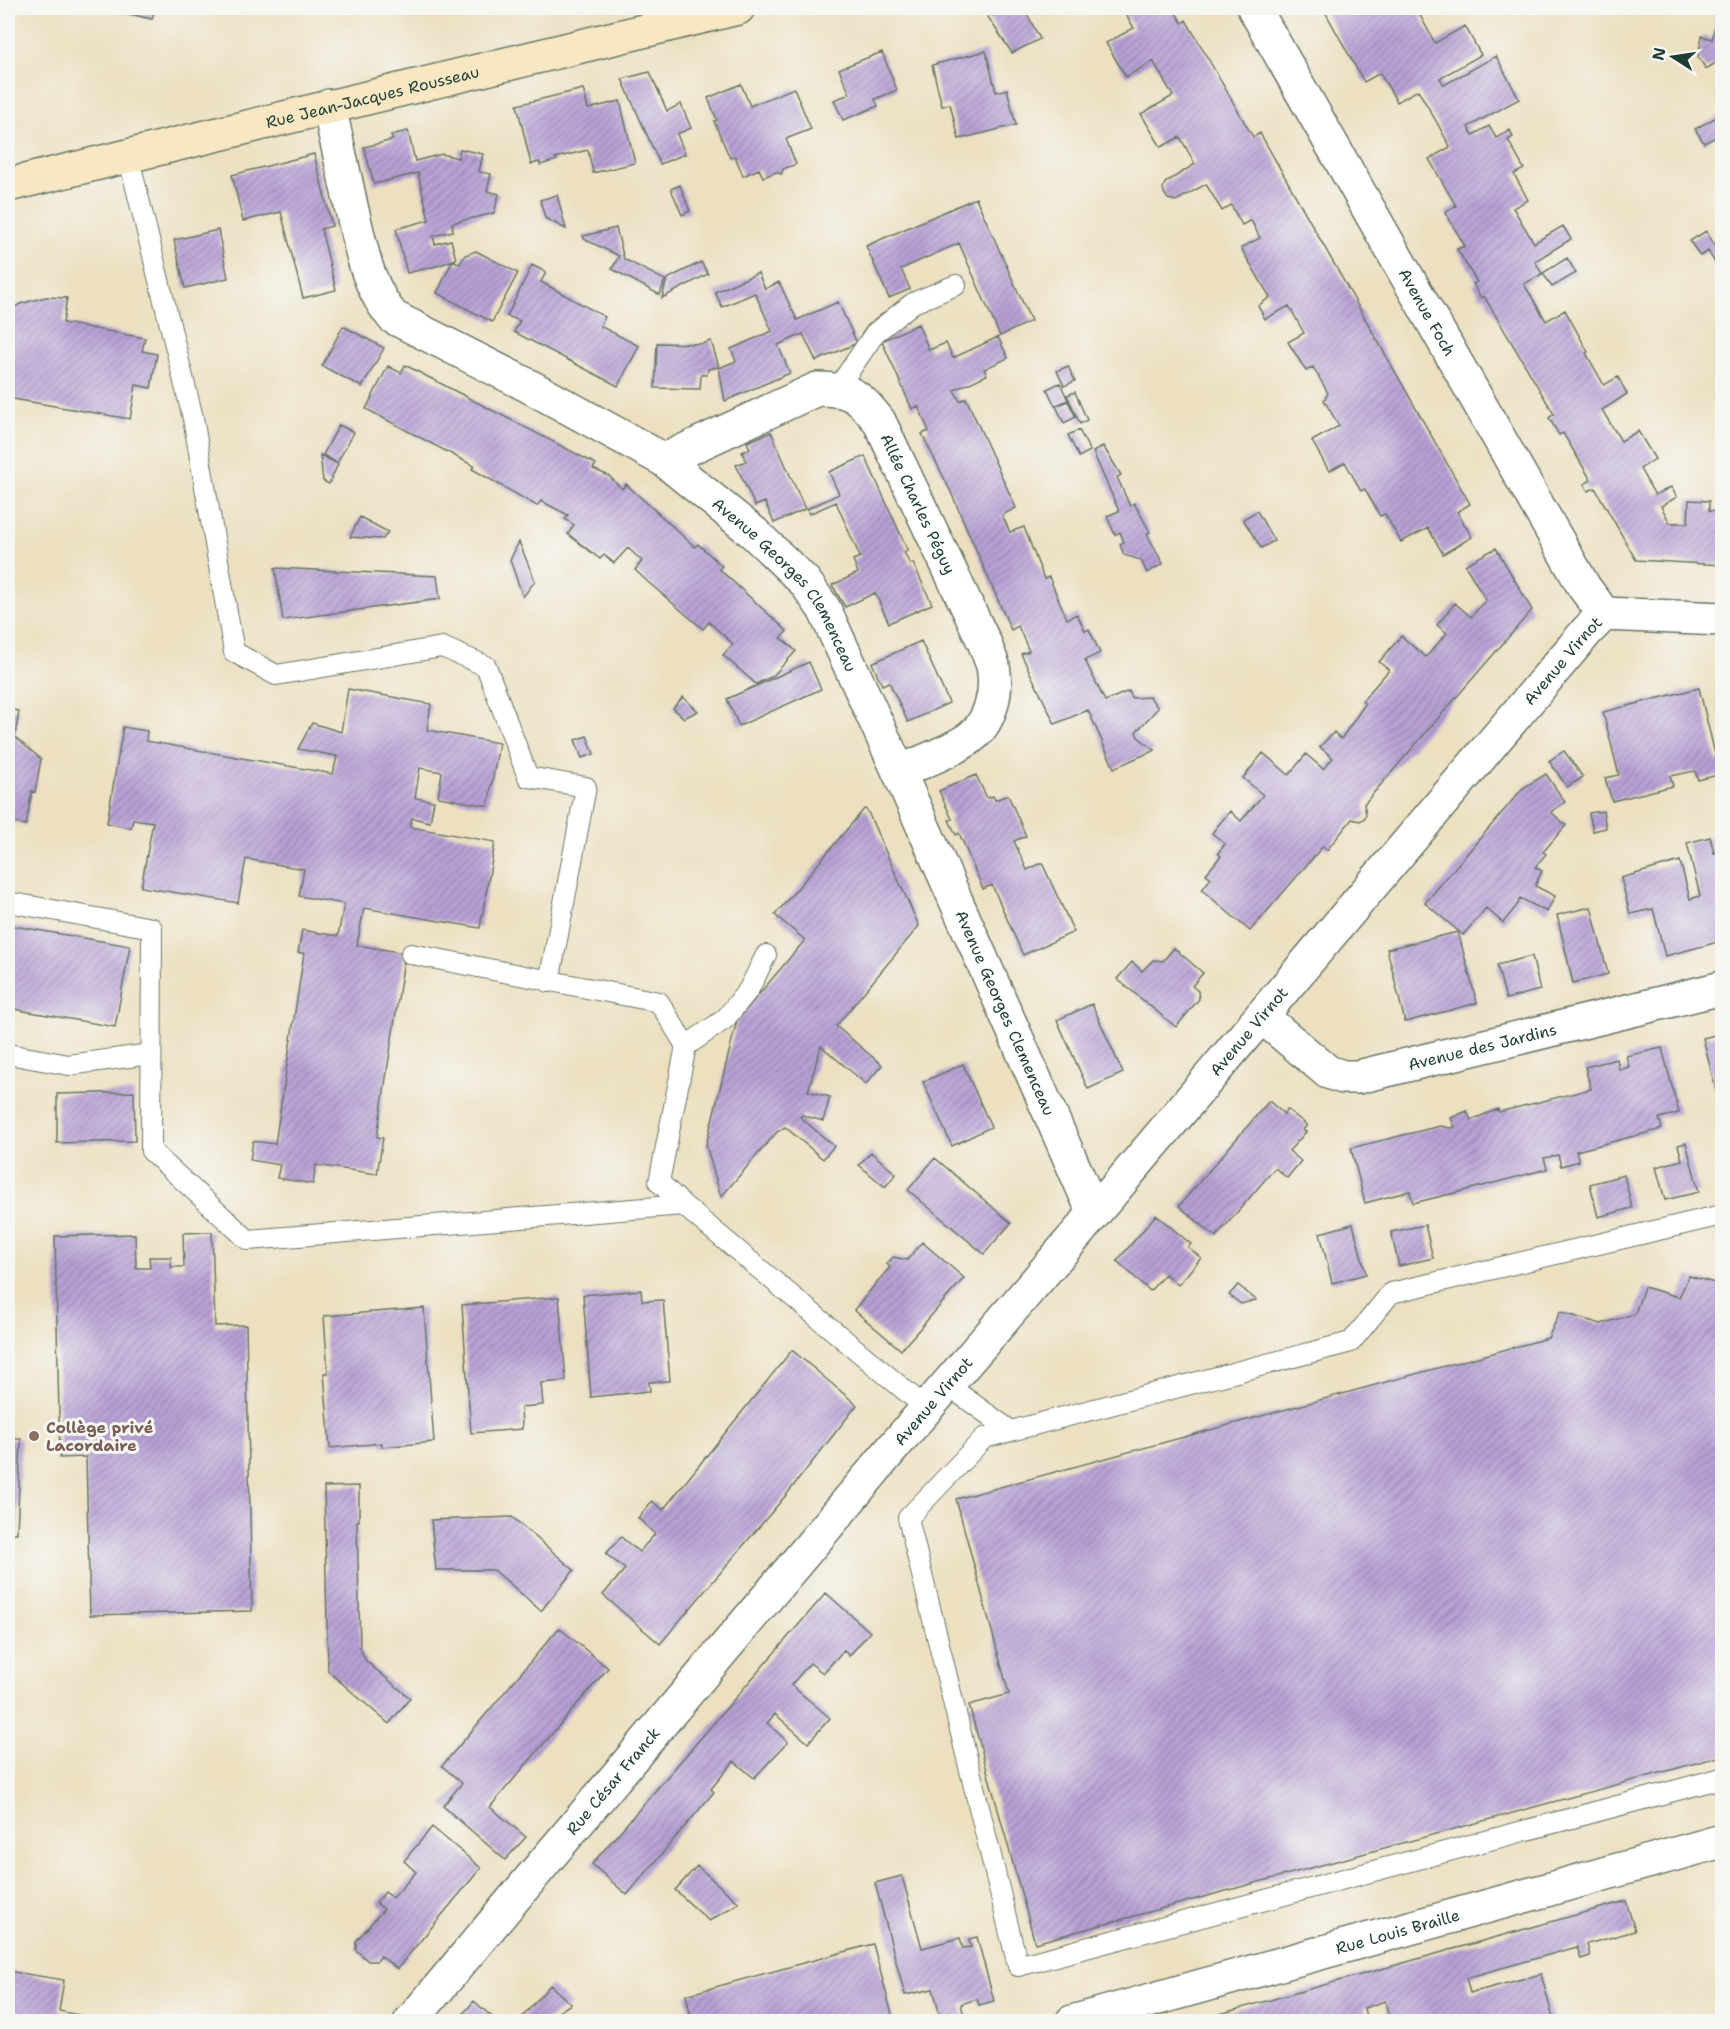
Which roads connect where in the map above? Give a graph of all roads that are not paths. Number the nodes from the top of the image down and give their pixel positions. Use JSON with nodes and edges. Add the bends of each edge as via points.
{"nodes":[{"id":1,"x":738,"y":8,"type":"edge"},
{"id":2,"x":1254,"y":8,"type":"edge"},
{"id":3,"x":329,"y":106,"type":"junction"},
{"id":4,"x":129,"y":155,"type":"junction"},
{"id":5,"x":8,"y":185,"type":"edge"},
{"id":6,"x":956,"y":285,"type":"dead end"},
{"id":7,"x":837,"y":389,"type":"junction"},
{"id":8,"x":663,"y":460,"type":"junction"},
{"id":9,"x":1604,"y":614,"type":"junction"},
{"id":10,"x":1722,"y":619,"type":"edge"},
{"id":11,"x":899,"y":772,"type":"junction"},
{"id":12,"x":8,"y":902,"type":"edge"},
{"id":13,"x":411,"y":954,"type":"dead end"},
{"id":14,"x":766,"y":955,"type":"dead end"},
{"id":15,"x":549,"y":982,"type":"junction"},
{"id":16,"x":1722,"y":988,"type":"edge"},
{"id":17,"x":1261,"y":1016,"type":"junction"},
{"id":18,"x":686,"y":1046,"type":"junction"},
{"id":19,"x":151,"y":1053,"type":"junction"},
{"id":20,"x":8,"y":1054,"type":"edge"},
{"id":21,"x":683,"y":1205,"type":"junction"},
{"id":22,"x":1094,"y":1213,"type":"junction"},
{"id":23,"x":1722,"y":1215,"type":"edge"},
{"id":24,"x":937,"y":1397,"type":"junction"},
{"id":25,"x":1011,"y":1431,"type":"junction"},
{"id":26,"x":816,"y":1539,"type":"joint"},
{"id":27,"x":1722,"y":1778,"type":"edge"},
{"id":28,"x":1722,"y":1841,"type":"edge"},
{"id":29,"x":410,"y":2022,"type":"edge"},
{"id":30,"x":1072,"y":2022,"type":"edge"}],
"edges":[{"from":1,"to":3,"type":"street","name":"Rue Jean-Jacques Rousseau"},
{"from":2,"to":9,"type":"street","name":"Avenue Foch","via":[[1578,577]]},
{"from":3,"to":4,"type":"street","name":"Rue Jean-Jacques Rousseau"},
{"from":3,"to":8,"type":"street","name":"Avenue Georges Clemenceau","via":[[372,284],[393,317]]},
{"from":4,"to":5,"type":"street","name":"Rue Jean-Jacques Rousseau"},
{"from":4,"to":15,"type":"lane","via":[[194,418],[234,652],[276,675],[442,647],[486,666],[528,777],[586,787]]},
{"from":6,"to":7,"type":"lane","via":[[913,303],[875,333]]},
{"from":7,"to":8,"type":"street","via":[[817,389]]},
{"from":7,"to":11,"type":"street","name":"Allée Charles Péguy","via":[[865,402],[879,421],[993,666],[989,714],[980,729],[968,740]]},
{"from":8,"to":11,"type":"street","name":"Avenue Georges Clemenceau","via":[[754,533],[805,582],[824,609]]},
{"from":9,"to":10,"type":"street","name":"Avenue Virnot"},
{"from":9,"to":17,"type":"street","name":"Avenue Virnot"},
{"from":11,"to":22,"type":"street","name":"Avenue Georges Clemenceau"},
{"from":12,"to":19,"type":"lane","via":[[152,928]]},
{"from":13,"to":15,"type":"lane"},
{"from":14,"to":18,"type":"lane","via":[[750,989],[725,1018]]},
{"from":15,"to":18,"type":"lane","via":[[658,1002]]},
{"from":16,"to":17,"type":"street","name":"Avenue des Jardins","via":[[1358,1077],[1328,1072]]},
{"from":17,"to":22,"type":"street","name":"Avenue Virnot"},
{"from":18,"to":21,"type":"lane","via":[[659,1182]]},
{"from":19,"to":20,"type":"lane","via":[[69,1065]]},
{"from":19,"to":21,"type":"lane","via":[[151,1151],[248,1240]]},
{"from":21,"to":24,"type":"lane"},
{"from":22,"to":24,"type":"street","name":"Avenue Virnot"},
{"from":23,"to":25,"type":"lane","via":[[1391,1293],[1351,1342]]},
{"from":24,"to":25,"type":"lane"},
{"from":24,"to":26,"type":"street","name":"Avenue Virnot"},
{"from":25,"to":27,"type":"lane","via":[[984,1438],[908,1518],[1017,1966]]},
{"from":26,"to":29,"type":"street","name":"Rue César Franck"},
{"from":28,"to":30,"type":"street","name":"Rue Louis Braille"}]}
